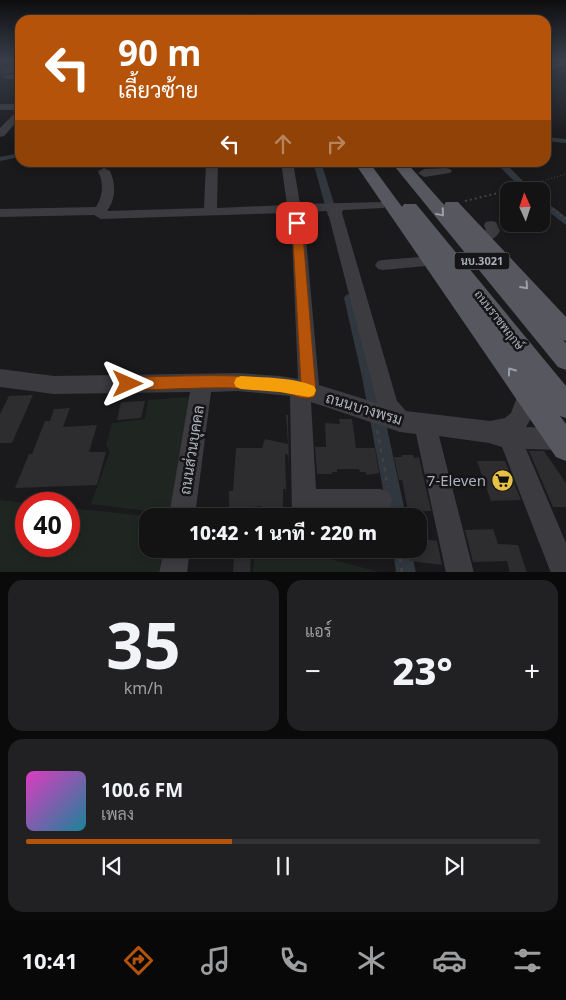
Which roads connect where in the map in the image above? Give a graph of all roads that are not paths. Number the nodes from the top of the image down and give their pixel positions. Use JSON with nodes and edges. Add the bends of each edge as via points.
{"nodes":[{"id":1,"x":0,"y":107,"type":"edge"},
{"id":2,"x":15,"y":107,"type":"edge"},
{"id":3,"x":15,"y":118,"type":"edge"},
{"id":4,"x":0,"y":134,"type":"edge"},
{"id":5,"x":212,"y":167,"type":"edge"},
{"id":6,"x":288,"y":167,"type":"edge"},
{"id":7,"x":368,"y":167,"type":"edge"},
{"id":8,"x":369,"y":167,"type":"edge"},
{"id":9,"x":402,"y":167,"type":"edge"},
{"id":10,"x":419,"y":168,"type":"edge"},
{"id":11,"x":104,"y":171,"type":"dead end"},
{"id":12,"x":446,"y":171,"type":"dead end"},
{"id":13,"x":382,"y":200,"type":"junction"},
{"id":14,"x":342,"y":206,"type":"junction"},
{"id":15,"x":295,"y":208,"type":"junction"},
{"id":16,"x":100,"y":211,"type":"junction"},
{"id":17,"x":210,"y":212,"type":"junction"},
{"id":18,"x":398,"y":212,"type":"junction"},
{"id":19,"x":0,"y":213,"type":"edge"},
{"id":20,"x":432,"y":262,"type":"junction"},
{"id":21,"x":383,"y":264,"type":"dead end"},
{"id":22,"x":460,"y":271,"type":"junction"},
{"id":23,"x":566,"y":332,"type":"edge"},
{"id":24,"x":566,"y":360,"type":"edge"},
{"id":25,"x":0,"y":378,"type":"edge"},
{"id":26,"x":202,"y":383,"type":"junction"},
{"id":27,"x":304,"y":390,"type":"junction"},
{"id":28,"x":528,"y":394,"type":"junction"},
{"id":29,"x":566,"y":406,"type":"edge"},
{"id":30,"x":381,"y":415,"type":"junction"},
{"id":31,"x":425,"y":426,"type":"junction"},
{"id":32,"x":500,"y":435,"type":"junction"},
{"id":33,"x":563,"y":443,"type":"edge"},
{"id":34,"x":384,"y":494,"type":"road end"},
{"id":35,"x":183,"y":508,"type":"edge"},
{"id":36,"x":305,"y":508,"type":"edge"},
{"id":37,"x":310,"y":508,"type":"edge"},
{"id":38,"x":175,"y":558,"type":"edge"},
{"id":39,"x":173,"y":572,"type":"edge"},
{"id":40,"x":460,"y":572,"type":"edge"},
{"id":41,"x":565,"y":572,"type":"edge"}],
"edges":[{"from":1,"to":2,"type":"street"},
{"from":3,"to":4,"type":"street"},
{"from":5,"to":17,"type":"street"},
{"from":6,"to":15,"type":"street"},
{"from":7,"to":13,"type":"main road","number":"นบ.3021"},
{"from":8,"to":22,"type":"main road","name":"ถนนราชพฤกษ์","number":"นบ.3021"},
{"from":9,"to":24,"type":"main road","name":"ถนนราชพฤกษ์","number":"นบ.3021","one_way":true},
{"from":10,"to":12,"type":"street"},
{"from":10,"to":23,"type":"main road","number":"นบ.3021","one_way":true,"via":[[453,206],[486,231]]},
{"from":11,"to":16,"type":"street","via":[[109,186]]},
{"from":13,"to":14,"type":"street"},
{"from":13,"to":18,"type":"main road","number":"นบ.3021"},
{"from":13,"to":22,"type":"main road","via":[[397,205],[443,260]]},
{"from":14,"to":15,"type":"street"},
{"from":14,"to":18,"type":"street"},
{"from":14,"to":30,"type":"street","via":[[335,213],[388,406]]},
{"from":15,"to":17,"type":"street"},
{"from":15,"to":27,"type":"street","via":[[301,265]]},
{"from":16,"to":17,"type":"street","via":[[101,216]]},
{"from":16,"to":19,"type":"street"},
{"from":18,"to":20,"type":"main road","name":"ถนนราชพฤกษ์","number":"นบ.3021"},
{"from":20,"to":21,"type":"street"},
{"from":28,"to":20,"type":"main road","name":"ถนนราชพฤกษ์","number":"นบ.3021","one_way":true},
{"from":22,"to":29,"type":"main road","name":"ถนนราชพฤกษ์","number":"นบ.3021"},
{"from":25,"to":26,"type":"street","name":"ถนนบางพรม","via":[[54,385]]},
{"from":26,"to":27,"type":"street","name":"ถนนบางพรม","via":[[238,382]]},
{"from":26,"to":35,"type":"street","name":"ถนนส่วนบุคคล"},
{"from":27,"to":30,"type":"street","name":"ถนนบางพรม"},
{"from":27,"to":36,"type":"street"},
{"from":28,"to":32,"type":"street","name":"ถนนบางพรม","via":[[522,417]]},
{"from":28,"to":33,"type":"main road","name":"ถนนราชพฤกษ์","number":"นบ.3021"},
{"from":30,"to":31,"type":"street","name":"ถนนบางพรม"},
{"from":31,"to":32,"type":"street","name":"ถนนบางพรม"},
{"from":31,"to":40,"type":"street"},
{"from":32,"to":33,"type":"street","name":"ถนนบางพรม"},
{"from":32,"to":41,"type":"street"},
{"from":34,"to":37,"type":"street"},
{"from":38,"to":39,"type":"street"}]}
